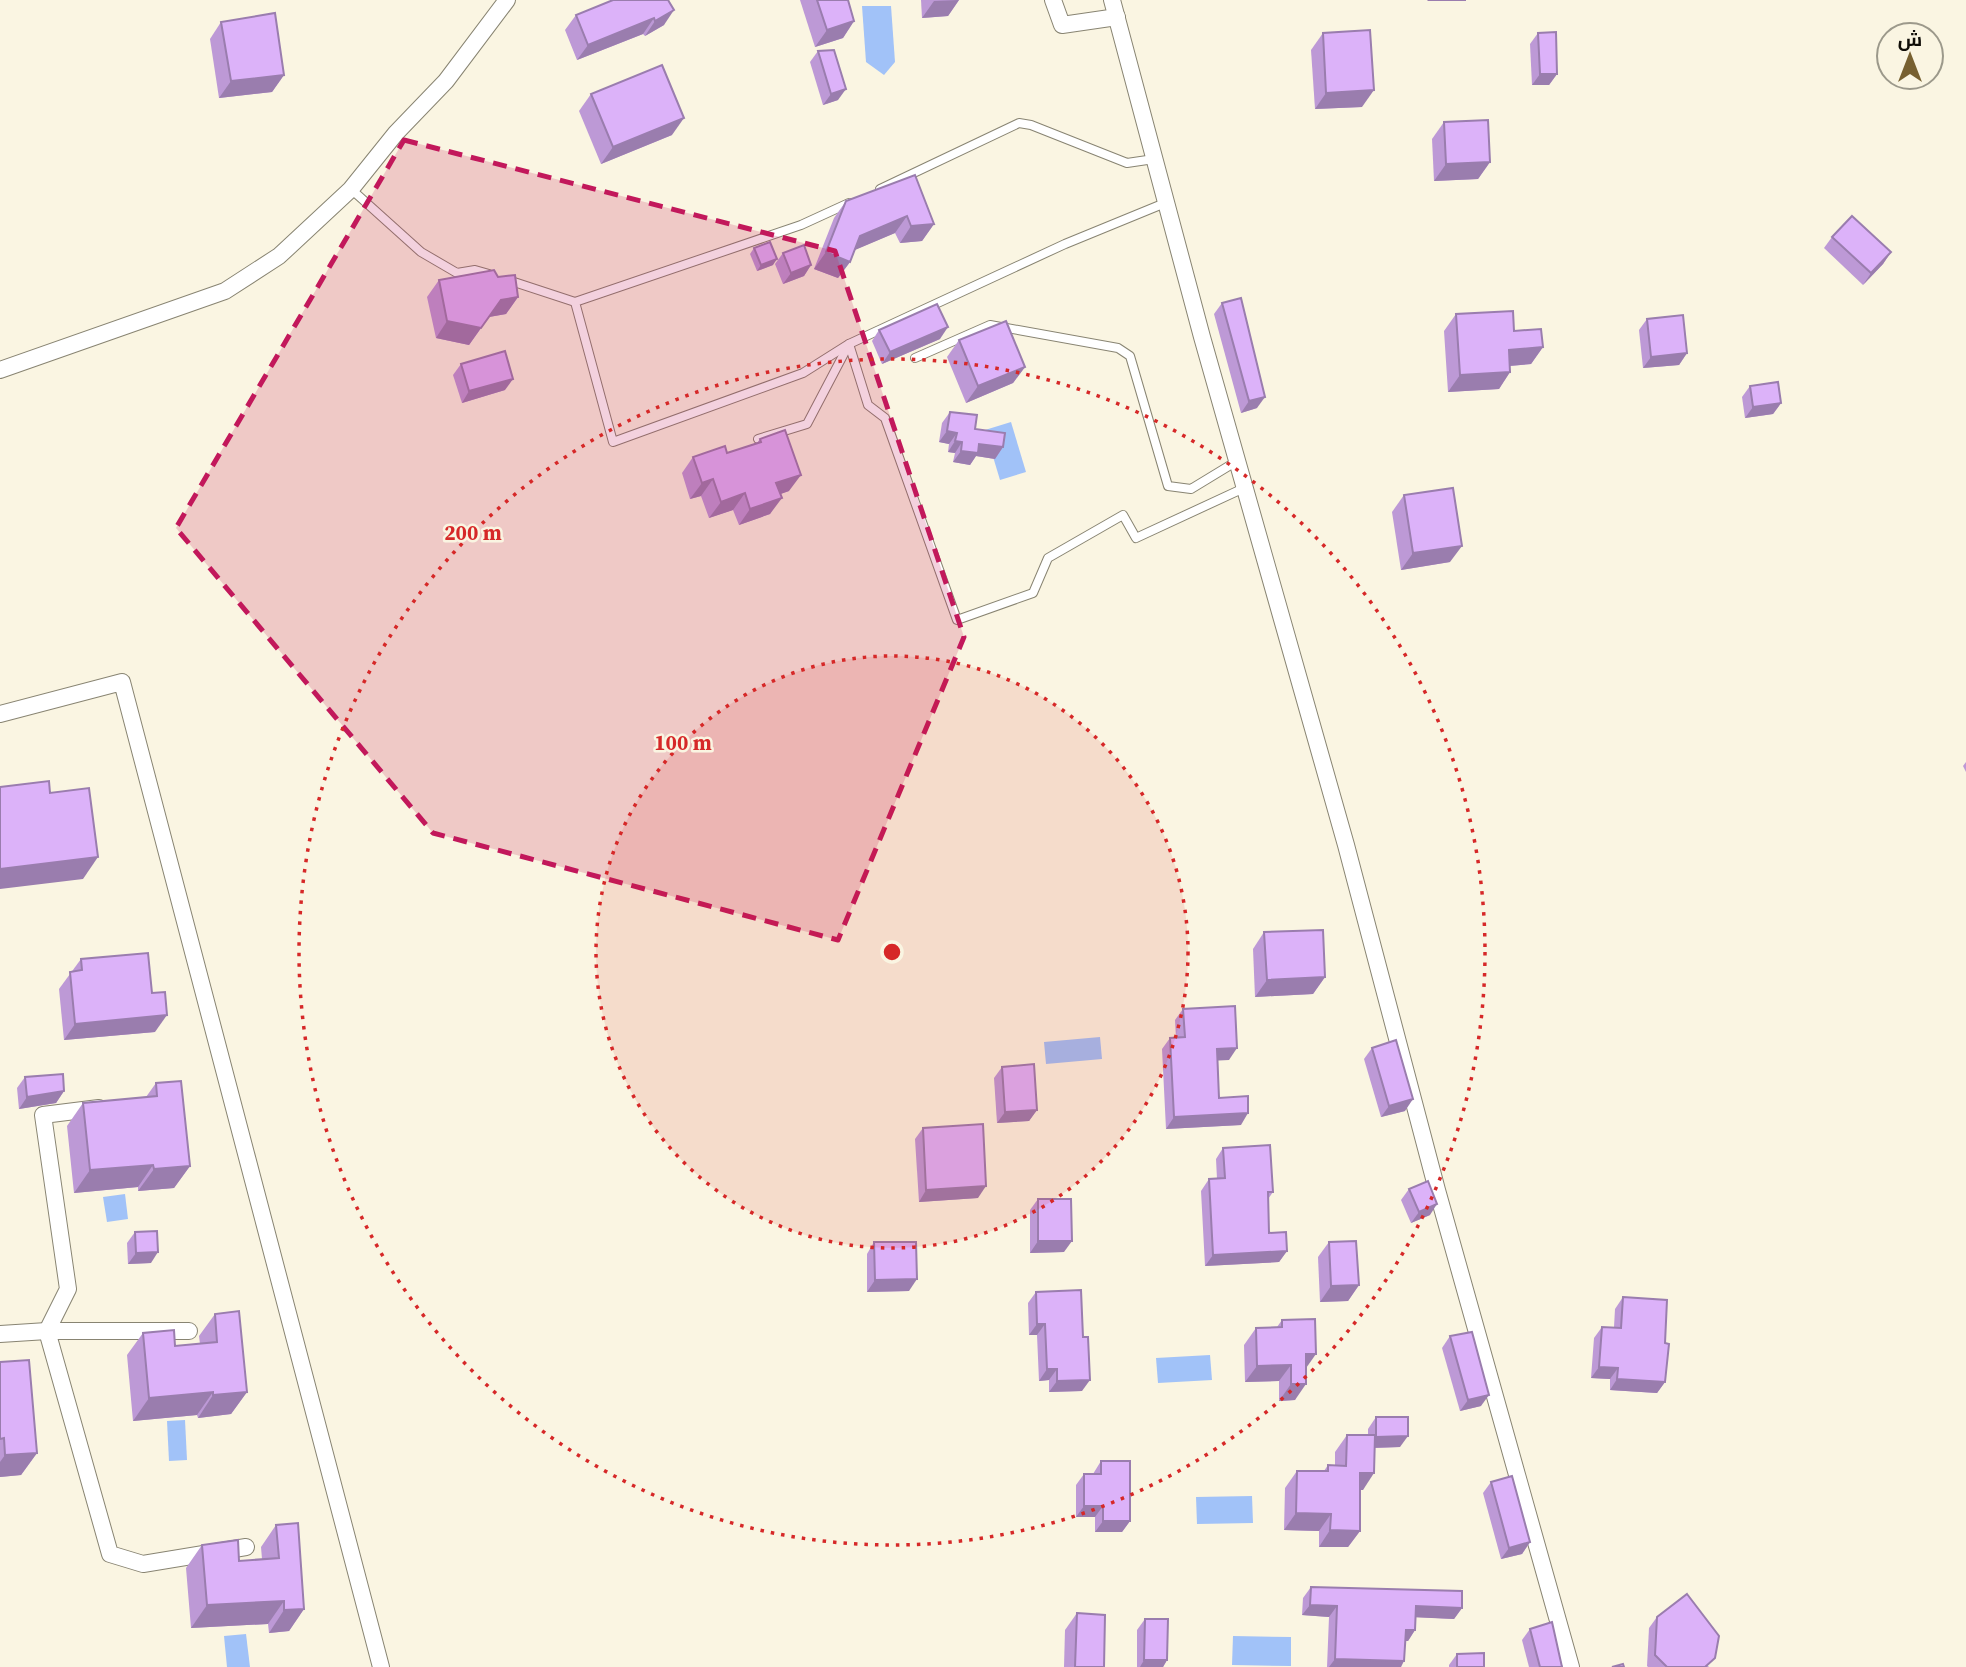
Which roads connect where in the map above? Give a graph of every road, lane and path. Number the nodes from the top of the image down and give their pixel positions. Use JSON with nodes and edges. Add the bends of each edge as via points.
{"nodes":[{"id":1,"x":507,"y":0,"type":"edge"},
{"id":2,"x":1053,"y":0,"type":"edge"},
{"id":3,"x":1112,"y":0,"type":"edge"},
{"id":4,"x":1116,"y":17,"type":"junction"},
{"id":5,"x":1154,"y":159,"type":"junction"},
{"id":6,"x":351,"y":189,"type":"junction"},
{"id":7,"x":873,"y":192,"type":"edge"},
{"id":8,"x":861,"y":197,"type":"edge"},
{"id":9,"x":1166,"y":203,"type":"junction"},
{"id":10,"x":575,"y":302,"type":"junction"},
{"id":11,"x":849,"y":344,"type":"junction"},
{"id":12,"x":915,"y":358,"type":"dead end"},
{"id":13,"x":0,"y":370,"type":"edge"},
{"id":14,"x":758,"y":439,"type":"edge"},
{"id":15,"x":1237,"y":461,"type":"junction"},
{"id":16,"x":1244,"y":488,"type":"junction"},
{"id":17,"x":0,"y":714,"type":"edge"},
{"id":18,"x":108,"y":1107,"type":"edge"},
{"id":19,"x":47,"y":1331,"type":"junction"},
{"id":20,"x":189,"y":1331,"type":"dead end"},
{"id":21,"x":0,"y":1334,"type":"edge"},
{"id":22,"x":246,"y":1547,"type":"dead end"},
{"id":23,"x":381,"y":1667,"type":"edge"},
{"id":24,"x":1571,"y":1667,"type":"edge"}],
"edges":[{"from":1,"to":6,"type":"street","via":[[446,81]]},
{"from":2,"to":4,"type":"street","via":[[1062,25]]},
{"from":3,"to":4,"type":"street"},
{"from":4,"to":5,"type":"street"},
{"from":5,"to":7,"type":"lane","via":[[1127,163],[1019,123]]},
{"from":5,"to":9,"type":"street"},
{"from":6,"to":10,"type":"lane","via":[[421,252],[457,272],[475,270]]},
{"from":6,"to":13,"type":"street","via":[[279,256],[225,291]]},
{"from":8,"to":10,"type":"lane","via":[[801,225]]},
{"from":9,"to":11,"type":"lane","via":[[1065,244]]},
{"from":9,"to":15,"type":"street"},
{"from":10,"to":11,"type":"lane","via":[[613,442],[803,373]]},
{"from":11,"to":14,"type":"lane","via":[[807,424]]},
{"from":11,"to":16,"type":"lane","via":[[868,405],[884,418],[957,620],[1033,593],[1048,558],[1123,515],[1136,537]]},
{"from":12,"to":15,"type":"lane","via":[[990,325],[1118,348],[1130,356],[1168,486],[1191,489]]},
{"from":15,"to":16,"type":"street"},
{"from":16,"to":24,"type":"street"},
{"from":17,"to":23,"type":"street","via":[[122,682]]},
{"from":18,"to":19,"type":"street","via":[[43,1115],[68,1289]]},
{"from":19,"to":20,"type":"street"},
{"from":19,"to":21,"type":"street"},
{"from":19,"to":22,"type":"street","via":[[110,1554],[143,1563]]}]}
